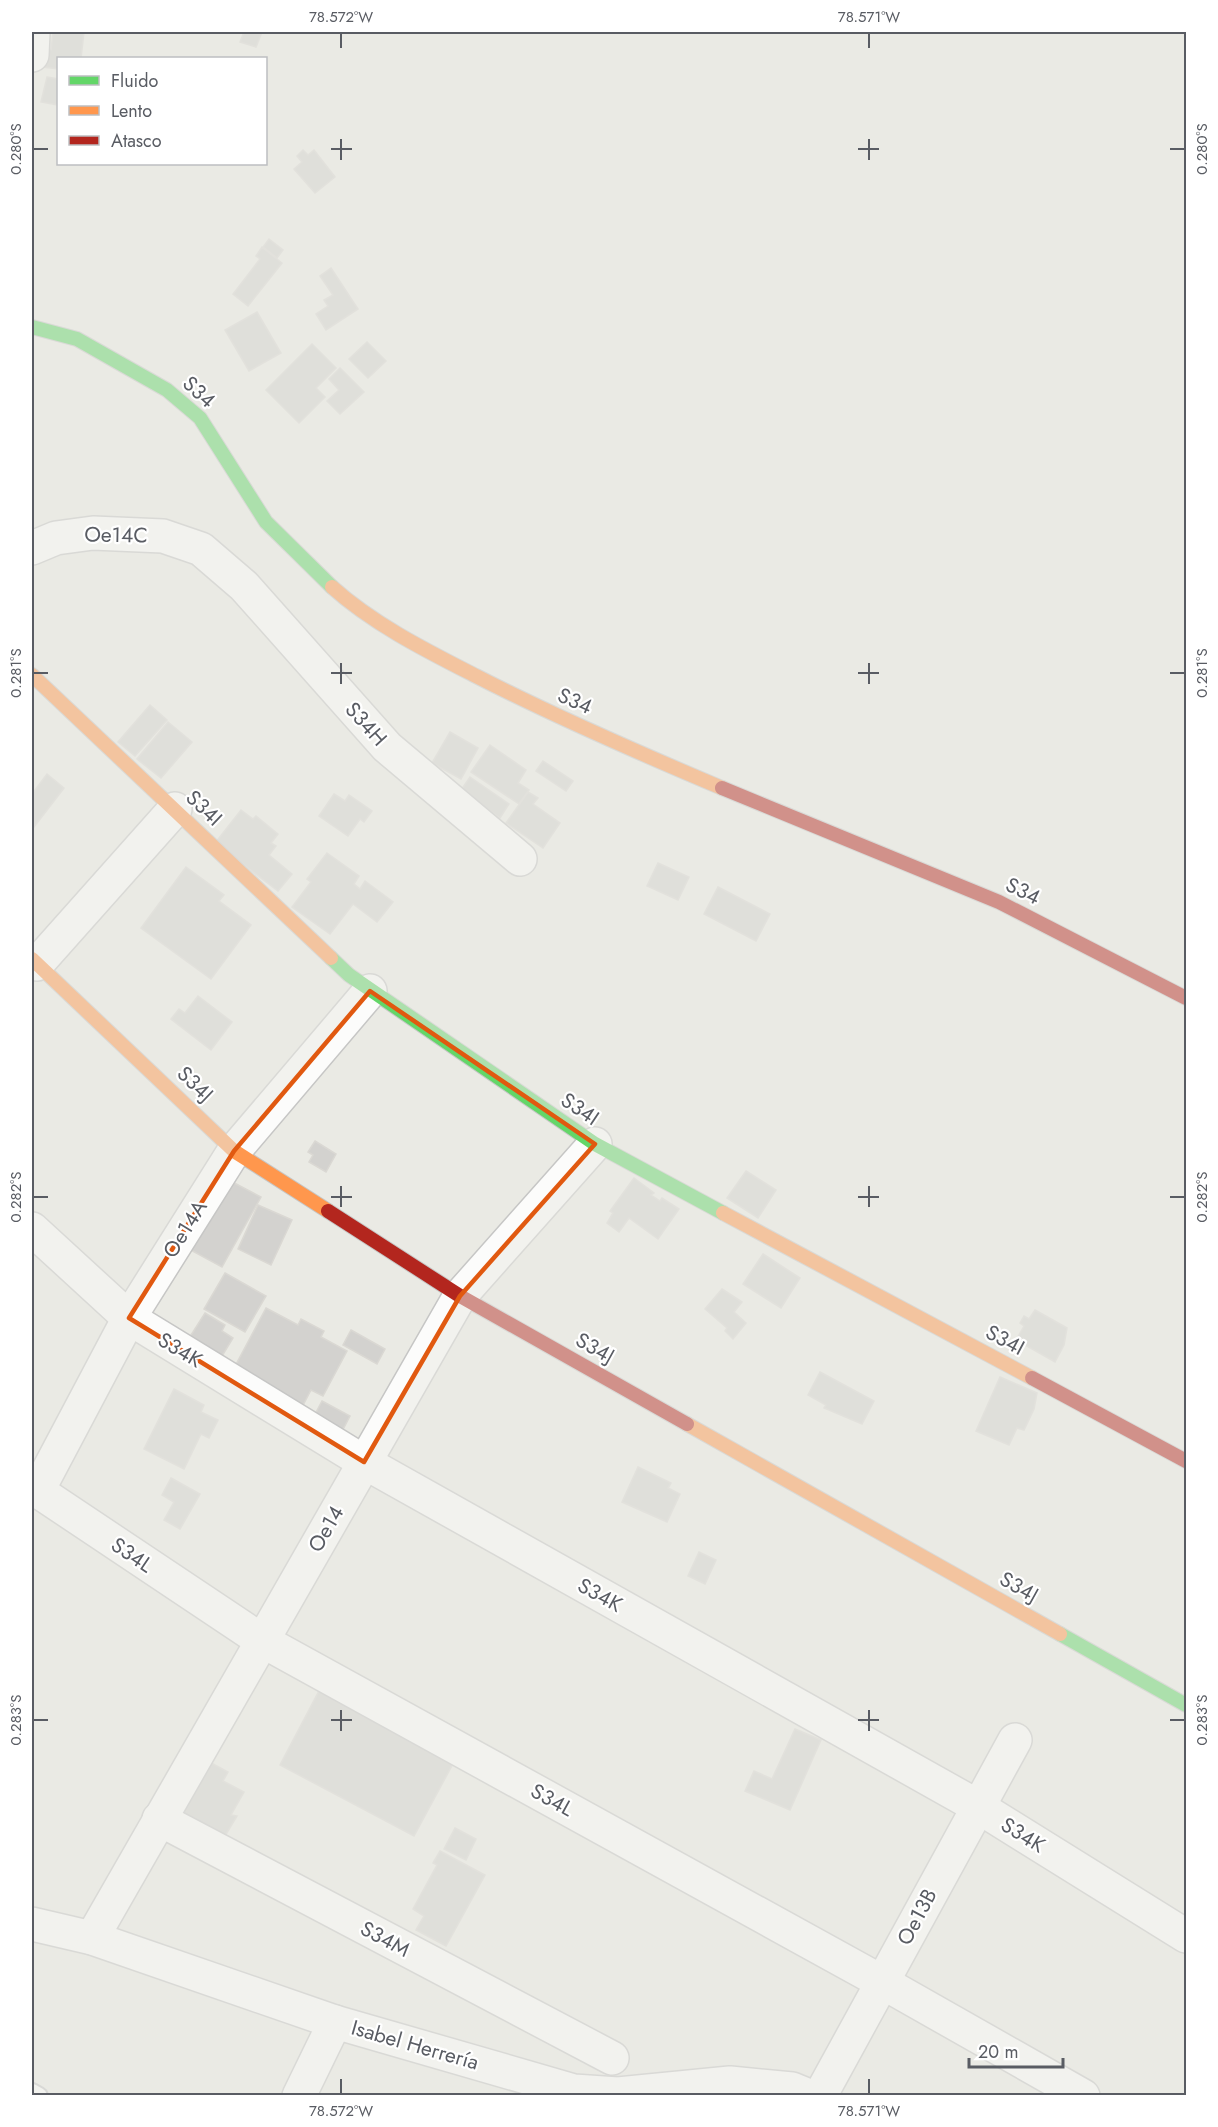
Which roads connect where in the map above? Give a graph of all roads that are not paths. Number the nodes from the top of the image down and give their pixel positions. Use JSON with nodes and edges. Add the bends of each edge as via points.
{"nodes":[{"id":1,"x":33,"y":32,"type":"edge"},
{"id":2,"x":32,"y":55,"type":"edge"},
{"id":3,"x":32,"y":327,"type":"edge"},
{"id":4,"x":32,"y":548,"type":"edge"},
{"id":5,"x":201,"y":549,"type":"joint"},
{"id":6,"x":32,"y":675,"type":"edge"},
{"id":7,"x":175,"y":809,"type":"junction"},
{"id":8,"x":520,"y":859,"type":"dead end"},
{"id":9,"x":34,"y":962,"type":"edge"},
{"id":10,"x":370,"y":991,"type":"junction"},
{"id":11,"x":1186,"y":998,"type":"edge"},
{"id":12,"x":594,"y":1144,"type":"junction"},
{"id":13,"x":234,"y":1151,"type":"junction"},
{"id":14,"x":32,"y":1229,"type":"edge"},
{"id":15,"x":460,"y":1296,"type":"junction"},
{"id":16,"x":129,"y":1318,"type":"junction"},
{"id":17,"x":1186,"y":1461,"type":"edge"},
{"id":18,"x":364,"y":1462,"type":"junction"},
{"id":19,"x":34,"y":1489,"type":"edge"},
{"id":20,"x":261,"y":1640,"type":"junction"},
{"id":21,"x":1186,"y":1705,"type":"edge"},
{"id":22,"x":1015,"y":1740,"type":"dead end"},
{"id":23,"x":977,"y":1806,"type":"junction"},
{"id":24,"x":159,"y":1819,"type":"junction"},
{"id":25,"x":32,"y":1924,"type":"edge"},
{"id":26,"x":1186,"y":1936,"type":"edge"},
{"id":27,"x":92,"y":1938,"type":"junction"},
{"id":28,"x":882,"y":1982,"type":"junction"},
{"id":29,"x":335,"y":2022,"type":"junction"},
{"id":30,"x":612,"y":2058,"type":"dead end"},
{"id":31,"x":32,"y":2092,"type":"edge"},
{"id":32,"x":572,"y":2093,"type":"edge"},
{"id":33,"x":39,"y":2096,"type":"edge"},
{"id":34,"x":299,"y":2096,"type":"edge"},
{"id":35,"x":808,"y":2096,"type":"edge"},
{"id":36,"x":820,"y":2096,"type":"edge"},
{"id":37,"x":1083,"y":2096,"type":"edge"}],
"edges":[{"from":1,"to":2,"type":"street"},
{"from":3,"to":11,"type":"street","name":"S34","via":[[77,339],[167,390],[200,417],[266,522],[335,589],[435,655],[541,709],[670,766],[999,902]]},
{"from":4,"to":5,"type":"street","name":"Oe14C","via":[[56,538],[93,533],[163,536]]},
{"from":5,"to":8,"type":"street","name":"S34H","via":[[244,586],[387,747]]},
{"from":6,"to":7,"type":"street","name":"S34I"},
{"from":7,"to":9,"type":"street"},
{"from":7,"to":10,"type":"street","name":"S34I"},
{"from":9,"to":13,"type":"street","name":"S34J"},
{"from":10,"to":12,"type":"street","name":"S34I"},
{"from":10,"to":13,"type":"street","name":"Oe14A"},
{"from":12,"to":15,"type":"street","name":"Oe14"},
{"from":12,"to":17,"type":"street","name":"S34I"},
{"from":13,"to":15,"type":"street","name":"S34J"},
{"from":13,"to":16,"type":"street","name":"Oe14A"},
{"from":14,"to":16,"type":"street","name":"S34K"},
{"from":15,"to":18,"type":"street","name":"Oe14"},
{"from":15,"to":21,"type":"street","name":"S34J"},
{"from":16,"to":18,"type":"street","name":"S34K"},
{"from":16,"to":19,"type":"street","name":"Oe14A"},
{"from":18,"to":20,"type":"street","name":"Oe14"},
{"from":18,"to":23,"type":"street","name":"S34K"},
{"from":19,"to":20,"type":"street","name":"S34L"},
{"from":20,"to":24,"type":"street","name":"Oe14"},
{"from":20,"to":28,"type":"street","name":"S34L"},
{"from":22,"to":23,"type":"street","name":"Oe13B"},
{"from":23,"to":26,"type":"street","name":"S34K"},
{"from":23,"to":28,"type":"street","name":"Oe13B"},
{"from":24,"to":27,"type":"street","name":"Oe14"},
{"from":24,"to":30,"type":"street","name":"S34M"},
{"from":25,"to":27,"type":"street","name":"Isabel Herrería"},
{"from":27,"to":29,"type":"street","name":"Isabel Herrería"},
{"from":28,"to":36,"type":"street","name":"Oe13B"},
{"from":28,"to":37,"type":"street","name":"S34L"},
{"from":29,"to":32,"type":"street","name":"Isabel Herrería"},
{"from":29,"to":34,"type":"street"},
{"from":31,"to":33,"type":"lane"},
{"from":32,"to":35,"type":"street","name":"Isabel Herrería","via":[[618,2094],[730,2083],[792,2089]]}]}
